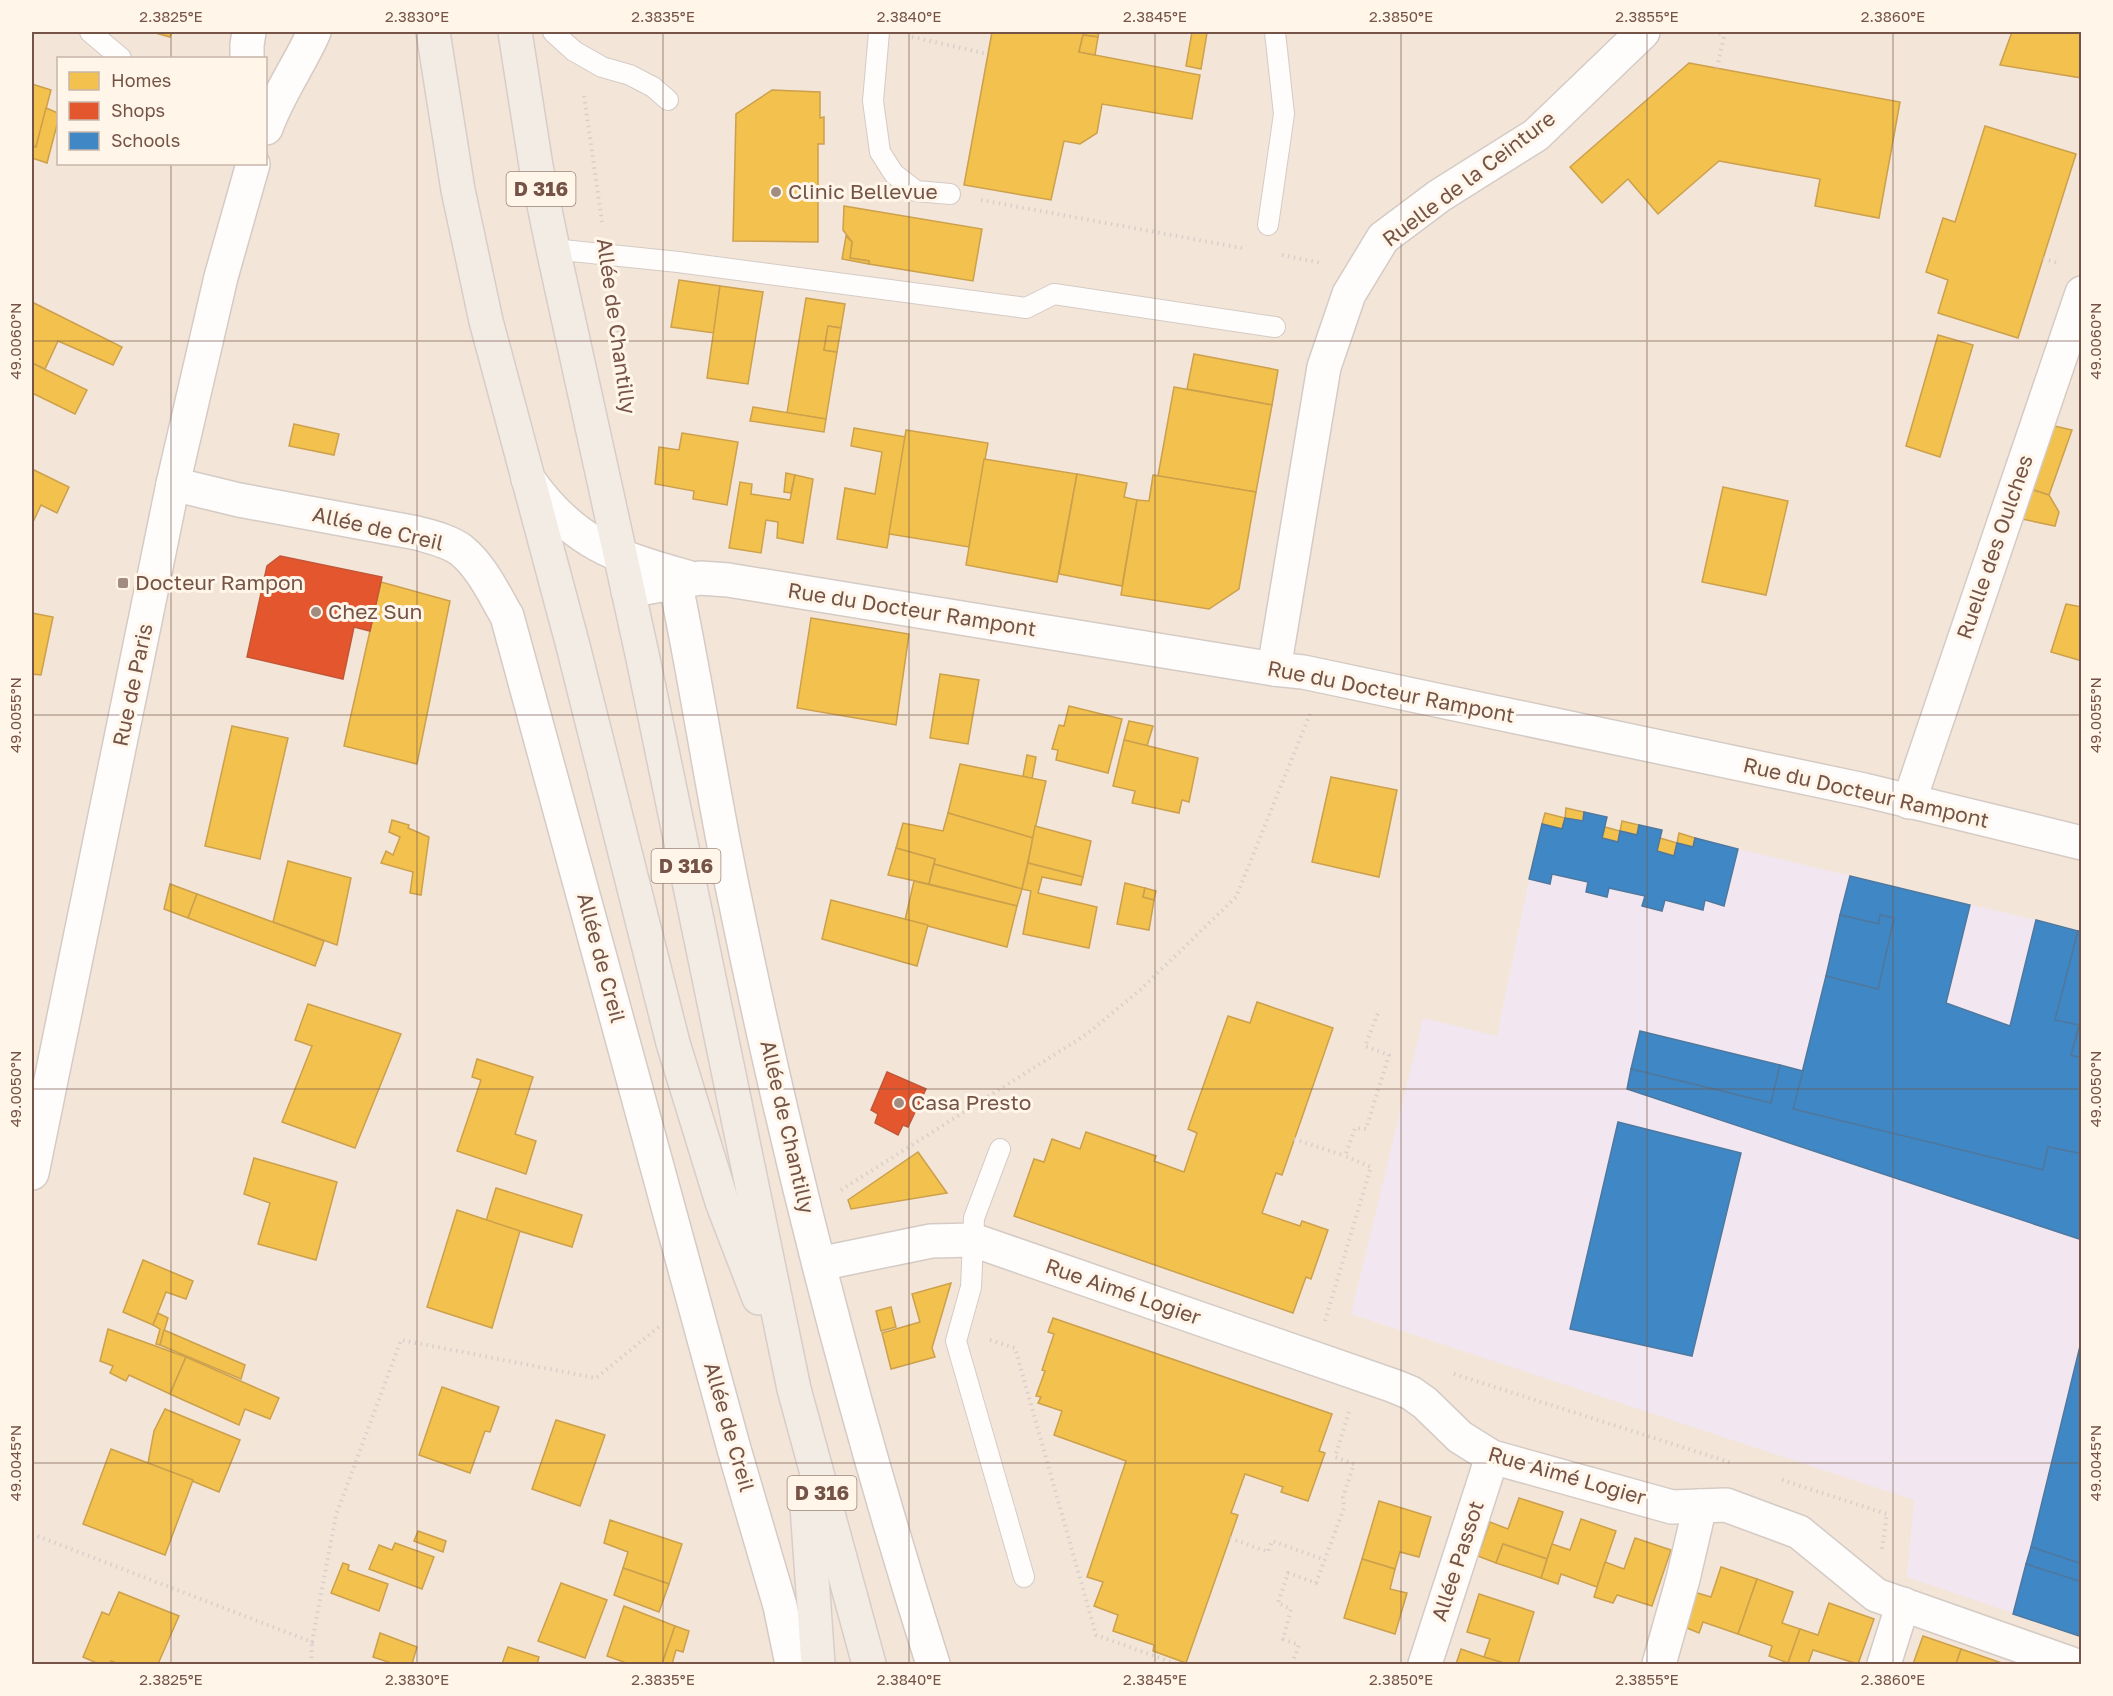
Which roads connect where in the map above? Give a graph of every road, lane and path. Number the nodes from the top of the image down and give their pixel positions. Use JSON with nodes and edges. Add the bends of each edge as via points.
{"nodes":[{"id":1,"x":90,"y":32,"type":"edge"},
{"id":2,"x":249,"y":32,"type":"edge"},
{"id":3,"x":334,"y":32,"type":"edge"},
{"id":4,"x":433,"y":32,"type":"edge"},
{"id":5,"x":515,"y":32,"type":"edge"},
{"id":6,"x":553,"y":32,"type":"edge"},
{"id":7,"x":879,"y":32,"type":"edge"},
{"id":8,"x":1275,"y":32,"type":"edge"},
{"id":9,"x":1642,"y":32,"type":"edge"},
{"id":10,"x":1718,"y":32,"type":"edge"},
{"id":11,"x":904,"y":34,"type":"dead end"},
{"id":12,"x":310,"y":40,"type":"edge"},
{"id":13,"x":577,"y":52,"type":"junction"},
{"id":14,"x":988,"y":54,"type":"dead end"},
{"id":15,"x":121,"y":57,"type":"edge"},
{"id":16,"x":247,"y":57,"type":"edge"},
{"id":17,"x":1717,"y":68,"type":"dead end"},
{"id":18,"x":274,"y":88,"type":"edge"},
{"id":19,"x":668,"y":100,"type":"dead end"},
{"id":20,"x":267,"y":123,"type":"edge"},
{"id":21,"x":253,"y":165,"type":"edge"},
{"id":22,"x":950,"y":194,"type":"dead end"},
{"id":23,"x":1014,"y":206,"type":"dead end"},
{"id":24,"x":1268,"y":225,"type":"joint"},
{"id":25,"x":553,"y":249,"type":"junction"},
{"id":26,"x":1263,"y":252,"type":"junction"},
{"id":27,"x":607,"y":254,"type":"junction"},
{"id":28,"x":1363,"y":272,"type":"junction"},
{"id":29,"x":2082,"y":292,"type":"edge"},
{"id":30,"x":1275,"y":327,"type":"dead end"},
{"id":31,"x":622,"y":367,"type":"dead end"},
{"id":32,"x":528,"y":479,"type":"junction"},
{"id":33,"x":173,"y":484,"type":"junction"},
{"id":34,"x":621,"y":556,"type":"junction"},
{"id":35,"x":685,"y":580,"type":"junction"},
{"id":36,"x":628,"y":591,"type":"junction"},
{"id":37,"x":1274,"y":669,"type":"junction"},
{"id":38,"x":1325,"y":677,"type":"junction"},
{"id":39,"x":1909,"y":802,"type":"junction"},
{"id":40,"x":2082,"y":843,"type":"edge"},
{"id":41,"x":1378,"y":1013,"type":"dead end"},
{"id":42,"x":1294,"y":1139,"type":"dead end"},
{"id":43,"x":1000,"y":1149,"type":"dead end"},
{"id":44,"x":1345,"y":1156,"type":"junction"},
{"id":45,"x":32,"y":1173,"type":"edge"},
{"id":46,"x":807,"y":1212,"type":"junction"},
{"id":47,"x":973,"y":1240,"type":"junction"},
{"id":48,"x":819,"y":1264,"type":"junction"},
{"id":49,"x":693,"y":1298,"type":"junction"},
{"id":50,"x":1327,"y":1328,"type":"dead end"},
{"id":51,"x":959,"y":1330,"type":"junction"},
{"id":52,"x":1445,"y":1370,"type":"dead end"},
{"id":53,"x":1362,"y":1375,"type":"junction"},
{"id":54,"x":797,"y":1400,"type":"junction"},
{"id":55,"x":1492,"y":1457,"type":"junction"},
{"id":56,"x":1733,"y":1464,"type":"dead end"},
{"id":57,"x":1777,"y":1478,"type":"dead end"},
{"id":58,"x":1700,"y":1506,"type":"junction"},
{"id":59,"x":32,"y":1534,"type":"edge"},
{"id":60,"x":1230,"y":1538,"type":"dead end"},
{"id":61,"x":1325,"y":1560,"type":"junction"},
{"id":62,"x":1024,"y":1576,"type":"dead end"},
{"id":63,"x":1890,"y":1599,"type":"junction"},
{"id":64,"x":312,"y":1642,"type":"junction"},
{"id":65,"x":311,"y":1665,"type":"edge"},
{"id":66,"x":792,"y":1665,"type":"edge"},
{"id":67,"x":818,"y":1665,"type":"edge"},
{"id":68,"x":869,"y":1665,"type":"edge"},
{"id":69,"x":933,"y":1665,"type":"edge"},
{"id":70,"x":1177,"y":1665,"type":"edge"},
{"id":71,"x":1292,"y":1665,"type":"edge"},
{"id":72,"x":1425,"y":1665,"type":"edge"},
{"id":73,"x":1659,"y":1665,"type":"edge"},
{"id":74,"x":1884,"y":1665,"type":"edge"},
{"id":75,"x":2072,"y":1665,"type":"edge"}],
"edges":[{"from":1,"to":15,"type":"lane"},
{"from":2,"to":16,"type":"street"},
{"from":3,"to":12,"type":"street"},
{"from":4,"to":32,"type":"main road","number":"D 316","via":[[476,279]]},
{"from":5,"to":25,"type":"main road","number":"D 316"},
{"from":6,"to":13,"type":"lane"},
{"from":7,"to":22,"type":"lane","via":[[873,101],[880,152],[894,174],[916,191]]},
{"from":8,"to":24,"type":"lane","via":[[1284,114]]},
{"from":9,"to":28,"type":"street","name":"Ruelle de la Ceinture","via":[[1536,135],[1439,196],[1383,238]]},
{"from":10,"to":17,"type":"path","via":[[1724,37]]},
{"from":11,"to":14,"type":"path"},
{"from":12,"to":18,"type":"street"},
{"from":13,"to":19,"type":"lane","via":[[602,67],[653,87]]},
{"from":13,"to":27,"type":"path","name":"Allée de Chantilly"},
{"from":18,"to":20,"type":"street"},
{"from":21,"to":33,"type":"street","name":"Rue de Paris","via":[[221,277]]},
{"from":23,"to":26,"type":"path"},
{"from":24,"to":26,"type":"path"},
{"from":25,"to":27,"type":"lane"},
{"from":25,"to":34,"type":"main road","number":"D 316"},
{"from":26,"to":28,"type":"path"},
{"from":27,"to":30,"type":"lane","via":[[1026,308],[1054,294]]},
{"from":27,"to":31,"type":"path","name":"Allée de Chantilly"},
{"from":28,"to":37,"type":"street","name":"Ruelle de la Ceinture","via":[[1349,294],[1324,367]]},
{"from":29,"to":39,"type":"street","name":"Ruelle des Oulches"},
{"from":32,"to":34,"type":"street","name":"Rue du Docteur Rampont","via":[[566,524]]},
{"from":32,"to":54,"type":"main road","number":"D 316","via":[[673,1043],[722,1202]]},
{"from":33,"to":45,"type":"street","name":"Rue de Paris"},
{"from":33,"to":49,"type":"street","name":"Allée de Creil","via":[[441,540],[461,550],[486,579],[507,616]]},
{"from":34,"to":35,"type":"street","name":"Rue du Docteur Rampont"},
{"from":34,"to":36,"type":"main road","number":"D 316"},
{"from":35,"to":36,"type":"street","name":"Rue du Docteur Rampont"},
{"from":35,"to":37,"type":"street","name":"Rue du Docteur Rampont","via":[[740,582]]},
{"from":35,"to":46,"type":"street","name":"Allée de Chantilly","via":[[693,668],[734,894]]},
{"from":36,"to":54,"type":"main road","number":"D 316"},
{"from":37,"to":38,"type":"street","name":"Rue du Docteur Rampont"},
{"from":38,"to":39,"type":"street","name":"Rue du Docteur Rampont"},
{"from":38,"to":46,"type":"path","via":[[1236,897],[1140,990],[1087,1034]]},
{"from":39,"to":40,"type":"street","name":"Rue du Docteur Rampont"},
{"from":41,"to":44,"type":"path","via":[[1365,1046],[1389,1055],[1366,1129],[1355,1128]]},
{"from":42,"to":44,"type":"path"},
{"from":43,"to":47,"type":"lane","via":[[974,1218]]},
{"from":44,"to":50,"type":"path","via":[[1371,1167],[1324,1318]]},
{"from":46,"to":48,"type":"street","name":"Allée de Chantilly"},
{"from":47,"to":48,"type":"street","name":"Rue Aimé Logier","via":[[931,1242]]},
{"from":47,"to":51,"type":"lane","via":[[971,1287]]},
{"from":47,"to":53,"type":"street","name":"Rue Aimé Logier"},
{"from":48,"to":69,"type":"street","name":"Allée de Chantilly"},
{"from":49,"to":64,"type":"path","via":[[597,1378],[401,1340],[336,1515]]},
{"from":49,"to":66,"type":"street","name":"Allée de Creil","via":[[777,1594]]},
{"from":51,"to":62,"type":"lane","via":[[956,1341]]},
{"from":51,"to":70,"type":"path","via":[[1015,1348],[1096,1635]]},
{"from":52,"to":56,"type":"path"},
{"from":53,"to":55,"type":"street","name":"Rue Aimé Logier","via":[[1411,1393],[1460,1437]]},
{"from":53,"to":61,"type":"path","via":[[1335,1457],[1354,1464],[1343,1497],[1344,1508]]},
{"from":54,"to":67,"type":"main road"},
{"from":54,"to":68,"type":"main road","number":"D 316"},
{"from":55,"to":58,"type":"street","name":"Rue Aimé Logier","via":[[1672,1507]]},
{"from":55,"to":72,"type":"street","name":"Allée Passot"},
{"from":57,"to":63,"type":"path","via":[[1887,1514]]},
{"from":58,"to":63,"type":"street","name":"Rue Aimé Logier","via":[[1726,1505],[1798,1532]]},
{"from":58,"to":73,"type":"street"},
{"from":59,"to":64,"type":"path"},
{"from":60,"to":61,"type":"path","via":[[1268,1552],[1272,1541]]},
{"from":61,"to":71,"type":"path","via":[[1316,1582],[1288,1573],[1278,1604],[1291,1610],[1283,1639],[1299,1645]]},
{"from":63,"to":74,"type":"street"},
{"from":63,"to":75,"type":"street","name":"Rue Aimé Logier"},
{"from":64,"to":65,"type":"path"}]}
